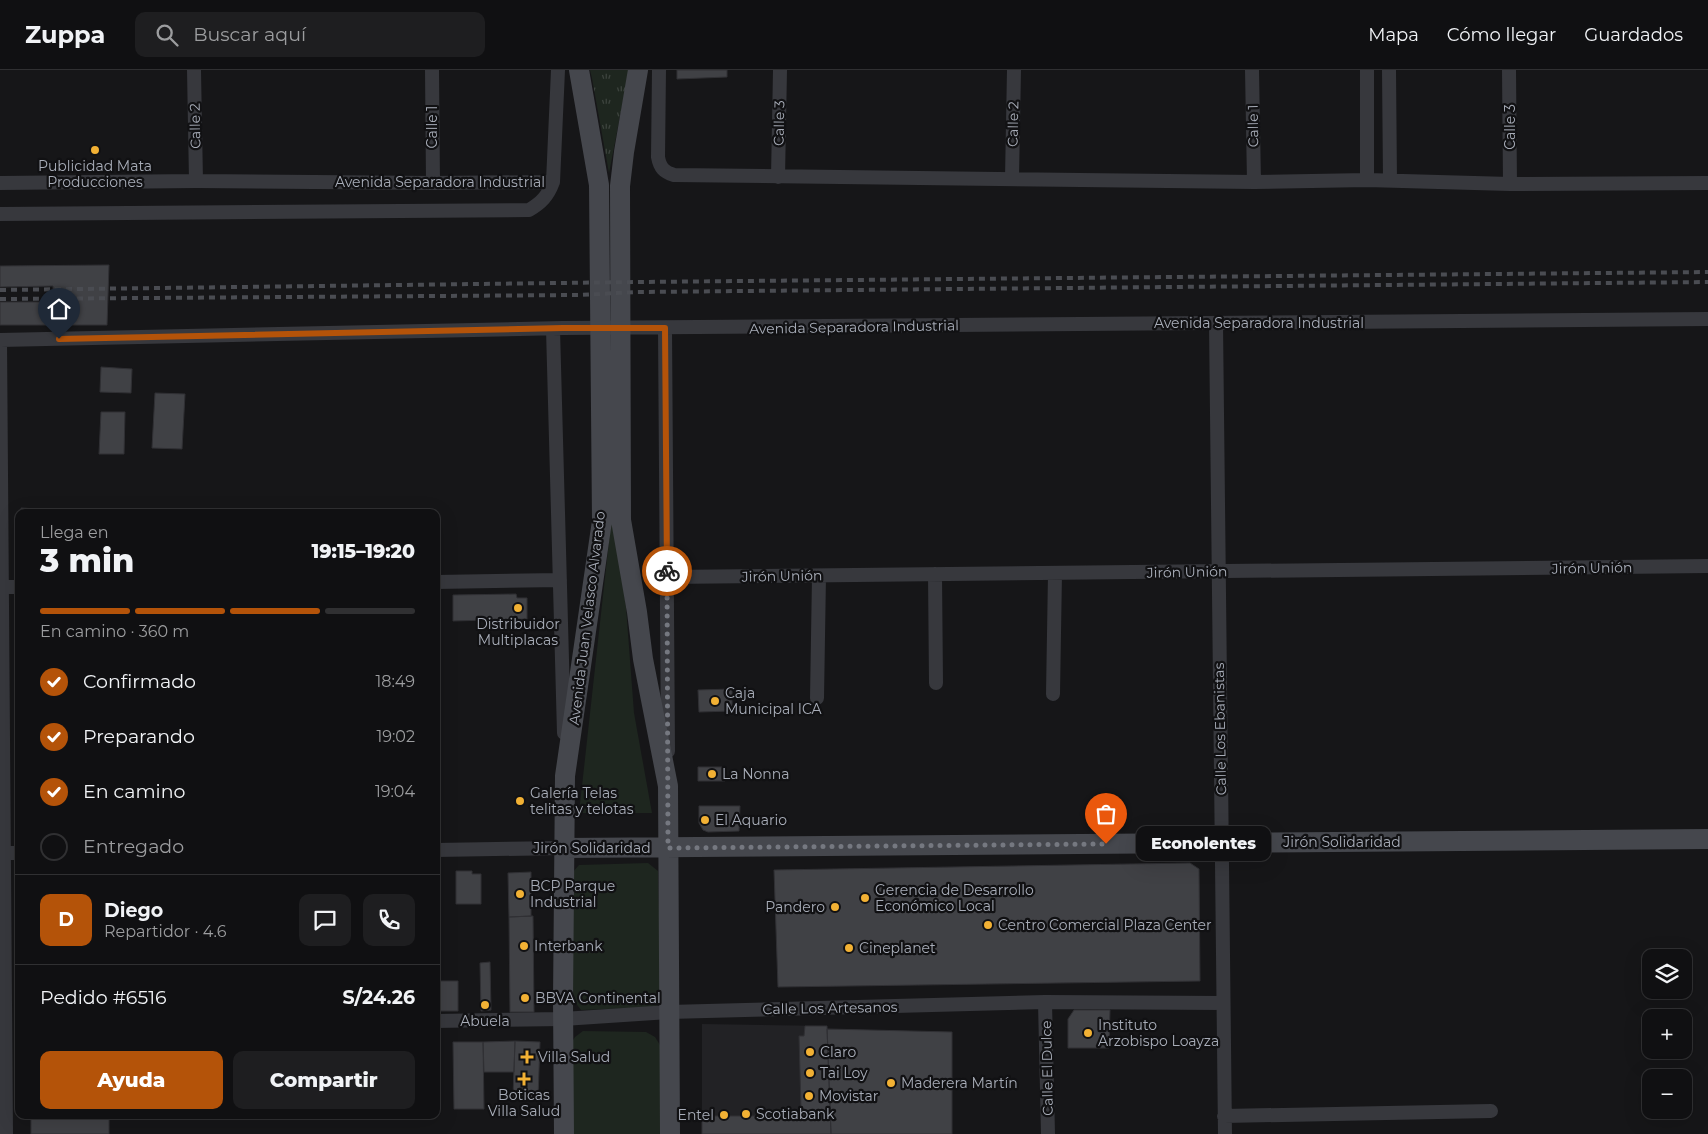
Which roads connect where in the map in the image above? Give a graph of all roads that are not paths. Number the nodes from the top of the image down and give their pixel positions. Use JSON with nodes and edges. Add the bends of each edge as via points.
{"nodes":[{"id":1,"x":194,"y":70,"type":"edge"},
{"id":2,"x":432,"y":70,"type":"edge"},
{"id":3,"x":558,"y":70,"type":"edge"},
{"id":4,"x":580,"y":70,"type":"edge"},
{"id":5,"x":638,"y":70,"type":"edge"},
{"id":6,"x":659,"y":70,"type":"edge"},
{"id":7,"x":780,"y":70,"type":"edge"},
{"id":8,"x":1014,"y":70,"type":"edge"},
{"id":9,"x":1252,"y":70,"type":"edge"},
{"id":10,"x":1367,"y":70,"type":"edge"},
{"id":11,"x":1389,"y":70,"type":"edge"},
{"id":12,"x":1509,"y":70,"type":"edge"},
{"id":13,"x":778,"y":177,"type":"junction"},
{"id":14,"x":1012,"y":178,"type":"junction"},
{"id":15,"x":1367,"y":180,"type":"junction"},
{"id":16,"x":196,"y":181,"type":"junction"},
{"id":17,"x":1390,"y":181,"type":"junction"},
{"id":18,"x":552,"y":182,"type":"junction"},
{"id":19,"x":1254,"y":182,"type":"junction"},
{"id":20,"x":0,"y":183,"type":"edge"},
{"id":21,"x":433,"y":183,"type":"junction"},
{"id":22,"x":1708,"y":183,"type":"edge"},
{"id":23,"x":1510,"y":184,"type":"junction"},
{"id":24,"x":0,"y":214,"type":"edge"},
{"id":25,"x":1708,"y":320,"type":"edge"},
{"id":26,"x":1216,"y":323,"type":"junction"},
{"id":27,"x":558,"y":328,"type":"junction"},
{"id":28,"x":665,"y":328,"type":"junction"},
{"id":29,"x":0,"y":340,"type":"edge"},
{"id":30,"x":1708,"y":566,"type":"edge"},
{"id":31,"x":1219,"y":572,"type":"junction"},
{"id":32,"x":1055,"y":573,"type":"junction"},
{"id":33,"x":935,"y":574,"type":"junction"},
{"id":34,"x":819,"y":576,"type":"junction"},
{"id":35,"x":667,"y":577,"type":"junction"},
{"id":36,"x":560,"y":580,"type":"junction"},
{"id":37,"x":440,"y":582,"type":"edge"},
{"id":38,"x":2,"y":587,"type":"junction"},
{"id":39,"x":15,"y":587,"type":"edge"},
{"id":40,"x":936,"y":683,"type":"dead end"},
{"id":41,"x":1053,"y":694,"type":"dead end"},
{"id":42,"x":817,"y":698,"type":"dead end"},
{"id":43,"x":565,"y":776,"type":"junction"},
{"id":44,"x":668,"y":786,"type":"junction"},
{"id":45,"x":1708,"y":839,"type":"edge"},
{"id":46,"x":1222,"y":843,"type":"junction"},
{"id":47,"x":564,"y":848,"type":"junction"},
{"id":48,"x":668,"y":848,"type":"junction"},
{"id":49,"x":440,"y":850,"type":"edge"},
{"id":50,"x":2,"y":853,"type":"edge"},
{"id":51,"x":15,"y":853,"type":"edge"},
{"id":52,"x":1045,"y":1002,"type":"junction"},
{"id":53,"x":1223,"y":1004,"type":"junction"},
{"id":54,"x":669,"y":1012,"type":"junction"},
{"id":55,"x":563,"y":1018,"type":"junction"},
{"id":56,"x":440,"y":1021,"type":"edge"},
{"id":57,"x":8,"y":1031,"type":"edge"},
{"id":58,"x":1491,"y":1111,"type":"dead end"},
{"id":59,"x":1224,"y":1116,"type":"junction"},
{"id":60,"x":6,"y":1134,"type":"edge"},
{"id":61,"x":564,"y":1134,"type":"edge"},
{"id":62,"x":670,"y":1134,"type":"edge"},
{"id":63,"x":1048,"y":1134,"type":"edge"},
{"id":64,"x":1225,"y":1134,"type":"edge"}],
"edges":[{"from":1,"to":16,"type":"street","name":"Calle 2"},
{"from":2,"to":21,"type":"street","name":"Calle 1"},
{"from":3,"to":18,"type":"street"},
{"from":4,"to":43,"type":"main road","name":"Avenida Juan Velasco Alvarado","via":[[599,185],[602,521]]},
{"from":5,"to":44,"type":"main road","name":"Avenida Juan Velasco Alvarado","via":[[620,186],[621,520],[643,659]]},
{"from":6,"to":13,"type":"street","via":[[658,157],[664,171],[680,175]]},
{"from":7,"to":13,"type":"street","name":"Calle 3"},
{"from":8,"to":14,"type":"street","name":"Calle 2"},
{"from":9,"to":19,"type":"street","name":"Calle 1"},
{"from":10,"to":15,"type":"street"},
{"from":11,"to":17,"type":"street"},
{"from":12,"to":23,"type":"street","name":"Calle 3"},
{"from":13,"to":14,"type":"street"},
{"from":14,"to":19,"type":"street"},
{"from":15,"to":17,"type":"street"},
{"from":15,"to":19,"type":"street"},
{"from":16,"to":20,"type":"street","name":"Avenida Separadora Industrial"},
{"from":16,"to":21,"type":"street","name":"Avenida Separadora Industrial"},
{"from":17,"to":23,"type":"street"},
{"from":18,"to":21,"type":"street","name":"Avenida Separadora Industrial"},
{"from":18,"to":24,"type":"street","name":"Avenida Separadora Industrial","via":[[545,198],[529,210]]},
{"from":22,"to":23,"type":"street"},
{"from":25,"to":26,"type":"street","name":"Avenida Separadora Industrial"},
{"from":26,"to":28,"type":"street","name":"Avenida Separadora Industrial"},
{"from":26,"to":31,"type":"street","name":"Calle Los Ebanistas"},
{"from":27,"to":28,"type":"street","name":"Avenida Separadora Industrial"},
{"from":27,"to":29,"type":"street","name":"Avenida Separadora Industrial"},
{"from":27,"to":36,"type":"street","name":"Avenida Juan Velasco Alvarado"},
{"from":28,"to":35,"type":"street","name":"Avenida Juan Velasco Alvarado"},
{"from":29,"to":38,"type":"street"},
{"from":30,"to":31,"type":"street","name":"Jirón Unión"},
{"from":31,"to":32,"type":"street","name":"Jirón Unión"},
{"from":31,"to":46,"type":"street","name":"Calle Los Ebanistas"},
{"from":32,"to":33,"type":"street","name":"Jirón Unión"},
{"from":32,"to":41,"type":"street"},
{"from":33,"to":34,"type":"street","name":"Jirón Unión"},
{"from":33,"to":40,"type":"street"},
{"from":34,"to":35,"type":"street","name":"Jirón Unión"},
{"from":34,"to":42,"type":"street"},
{"from":35,"to":44,"type":"street","name":"Avenida Juan Velasco Alvarado"},
{"from":36,"to":37,"type":"street"},
{"from":36,"to":43,"type":"street","name":"Avenida Juan Velasco Alvarado"},
{"from":38,"to":39,"type":"street"},
{"from":38,"to":50,"type":"street"},
{"from":43,"to":47,"type":"main road","name":"Avenida Juan Velasco Alvarado"},
{"from":44,"to":48,"type":"main road","name":"Avenida Juan Velasco Alvarado"},
{"from":45,"to":46,"type":"main road","name":"Jirón Solidaridad"},
{"from":46,"to":48,"type":"main road","name":"Jirón Solidaridad"},
{"from":46,"to":53,"type":"street","name":"Calle Los Ebanistas"},
{"from":47,"to":48,"type":"main road","name":"Jirón Solidaridad"},
{"from":47,"to":49,"type":"street","name":"Jirón Solidaridad"},
{"from":47,"to":55,"type":"main road","name":"Avenida Juan Velasco Alvarado"},
{"from":48,"to":54,"type":"main road","name":"Avenida Juan Velasco Alvarado"},
{"from":50,"to":51,"type":"street"},
{"from":50,"to":57,"type":"street"},
{"from":52,"to":53,"type":"street","name":"Calle Los Artesanos"},
{"from":52,"to":54,"type":"street","name":"Calle Los Artesanos"},
{"from":52,"to":63,"type":"street","name":"Calle El Dulce"},
{"from":53,"to":59,"type":"street","name":"Calle Los Ebanistas"},
{"from":54,"to":55,"type":"street","name":"Calle Los Artesanos"},
{"from":54,"to":62,"type":"main road","name":"Avenida Juan Velasco Alvarado"},
{"from":55,"to":56,"type":"street","name":"Calle Los Artesanos"},
{"from":55,"to":61,"type":"main road","name":"Avenida Juan Velasco Alvarado"},
{"from":57,"to":60,"type":"street"},
{"from":58,"to":59,"type":"street"},
{"from":59,"to":64,"type":"street","name":"Calle Los Ebanistas"}]}
